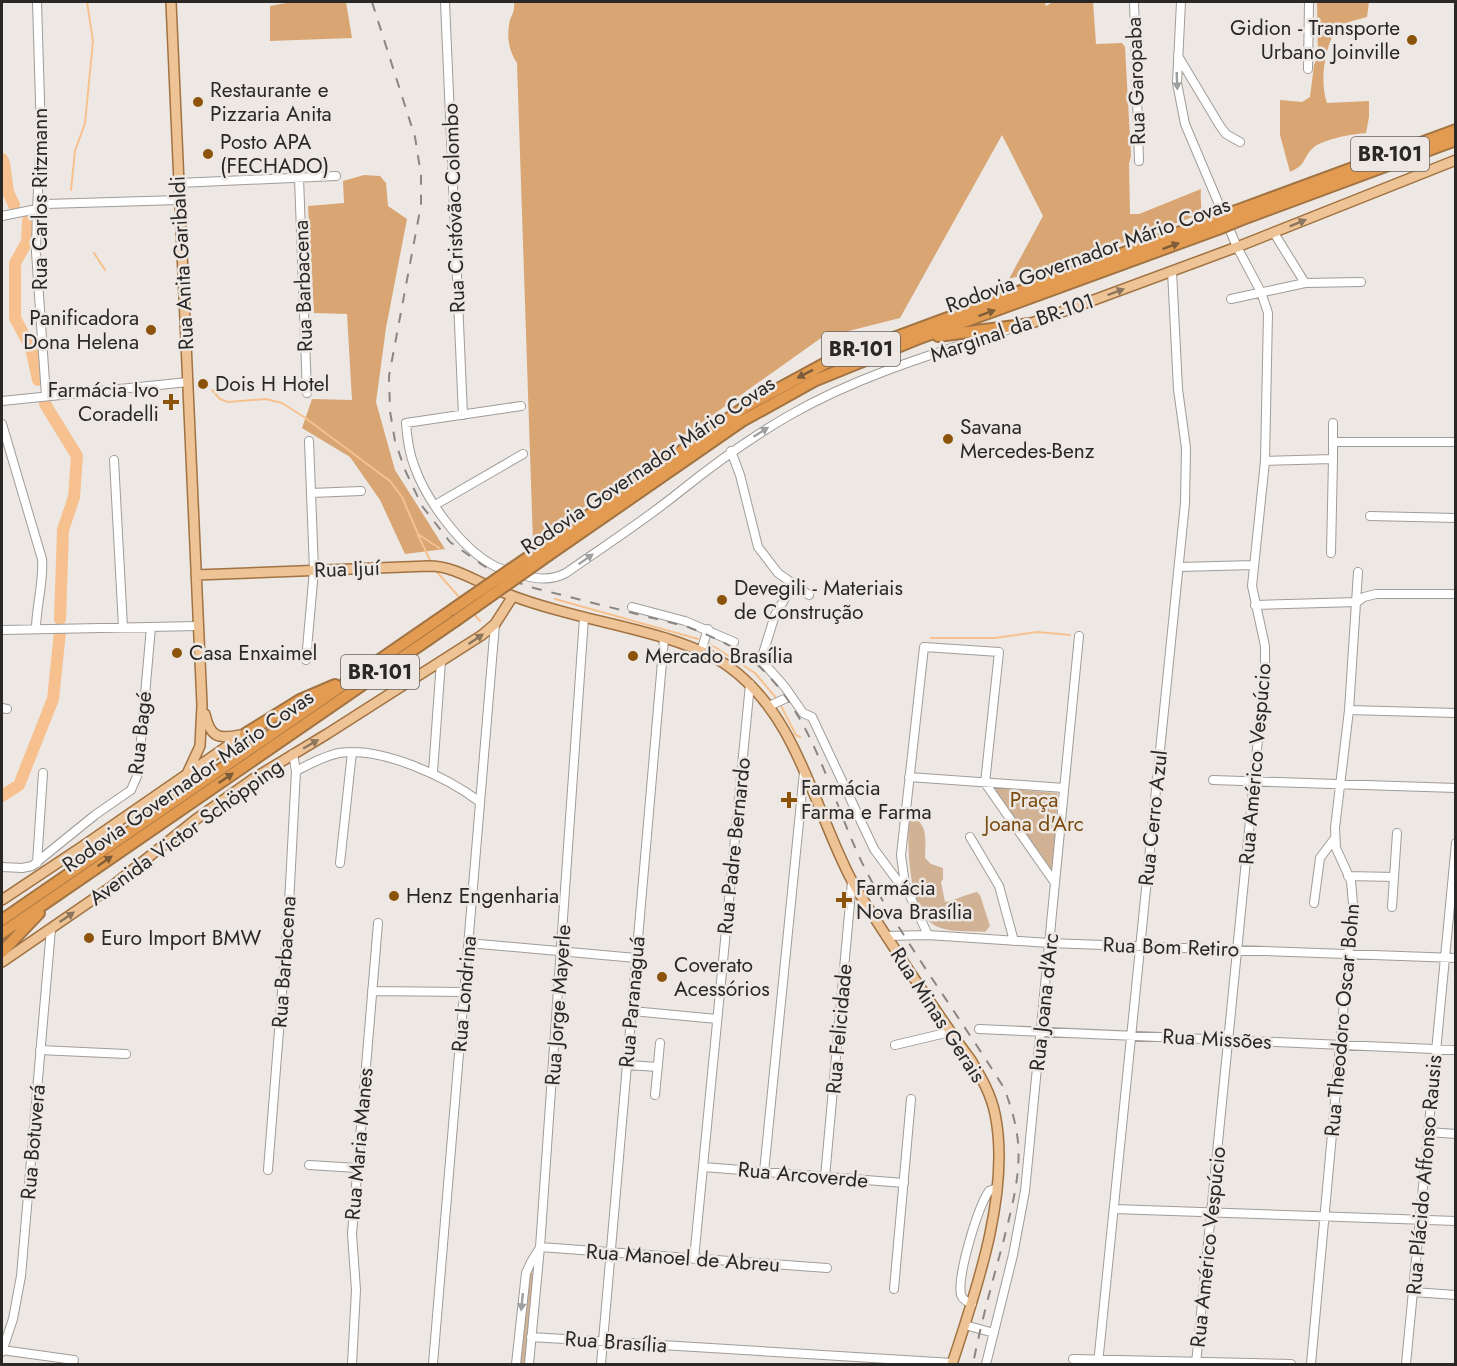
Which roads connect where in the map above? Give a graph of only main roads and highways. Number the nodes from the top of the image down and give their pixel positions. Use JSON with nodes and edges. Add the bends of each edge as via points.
{"nodes":[{"id":1,"x":171,"y":2,"type":"edge"},
{"id":2,"x":1455,"y":130,"type":"edge"},
{"id":3,"x":1455,"y":140,"type":"edge"},
{"id":4,"x":1455,"y":160,"type":"edge"},
{"id":5,"x":1238,"y":216,"type":"junction"},
{"id":6,"x":1215,"y":224,"type":"junction"},
{"id":7,"x":1029,"y":324,"type":"joint"},
{"id":8,"x":917,"y":339,"type":"junction"},
{"id":9,"x":547,"y":551,"type":"junction"},
{"id":10,"x":196,"y":575,"type":"junction"},
{"id":11,"x":493,"y":588,"type":"joint"},
{"id":12,"x":513,"y":596,"type":"junction"},
{"id":13,"x":454,"y":615,"type":"junction"},
{"id":14,"x":360,"y":674,"type":"junction"},
{"id":15,"x":202,"y":705,"type":"junction"},
{"id":16,"x":245,"y":734,"type":"junction"},
{"id":17,"x":188,"y":774,"type":"junction"},
{"id":18,"x":52,"y":891,"type":"junction"},
{"id":19,"x":2,"y":900,"type":"edge"},
{"id":20,"x":2,"y":912,"type":"edge"},
{"id":21,"x":2,"y":920,"type":"edge"},
{"id":22,"x":2,"y":933,"type":"edge"},
{"id":23,"x":2,"y":952,"type":"edge"},
{"id":24,"x":2,"y":962,"type":"edge"},
{"id":25,"x":952,"y":1364,"type":"edge"}],
"edges":[{"from":1,"to":10,"type":"main road","name":"Rua Anita Garibaldi"},
{"from":2,"to":5,"type":"highway","name":"Rodovia Governador Mário Covas","number":"BR-101"},
{"from":3,"to":5,"type":"highway","name":"Rodovia Governador Mário Covas","number":"BR-101"},
{"from":7,"to":4,"type":"main road","name":"Marginal da BR-101","one_way":true,"via":[[1274,233]]},
{"from":5,"to":6,"type":"highway","name":"Rodovia Governador Mário Covas","number":"BR-101","bridge":true},
{"from":8,"to":6,"type":"highway","name":"Rodovia Governador Mário Covas","number":"BR-101","one_way":true},
{"from":6,"to":9,"type":"highway","name":"Rodovia Governador Mário Covas","number":"BR-101","one_way":true,"via":[[826,363],[745,407]]},
{"from":7,"to":8,"type":"highway"},
{"from":8,"to":9,"type":"highway","name":"Rodovia Governador Mário Covas","number":"BR-101","via":[[833,372],[766,406]]},
{"from":9,"to":13,"type":"highway","name":"Rodovia Governador Mário Covas","number":"BR-101","bridge":true},
{"from":10,"to":11,"type":"main road","name":"Rua Ijuí","via":[[438,566]]},
{"from":10,"to":15,"type":"main road","name":"Rua Anita Garibaldi"},
{"from":11,"to":12,"type":"main road","name":"Rua Minas Gerais"},
{"from":24,"to":12,"type":"main road","name":"Avenida Victor Schöpping","one_way":true,"via":[[121,880],[213,806],[482,635],[495,624]]},
{"from":12,"to":25,"type":"main road","name":"Rua Minas Gerais","via":[[701,651],[750,684],[790,740],[852,881],[976,1069],[993,1105],[998,1145],[992,1220],[972,1304]]},
{"from":13,"to":14,"type":"highway","name":"Rodovia Governador Mário Covas","number":"BR-101"},
{"from":18,"to":13,"type":"highway","name":"Rodovia Governador Mário Covas","number":"BR-101","one_way":true},
{"from":14,"to":16,"type":"highway","via":[[300,700]]},
{"from":14,"to":18,"type":"highway","name":"Rodovia Governador Mário Covas","number":"BR-101"},
{"from":15,"to":16,"type":"main road","name":"Rua Anita Garibaldi","via":[[214,734],[228,738]]},
{"from":15,"to":17,"type":"main road","name":"Rua Anita Garibaldi","via":[[200,746]]},
{"from":16,"to":17,"type":"main road"},
{"from":17,"to":19,"type":"main road"},
{"from":18,"to":20,"type":"highway"},
{"from":18,"to":21,"type":"highway","name":"Rodovia Governador Mário Covas","number":"BR-101"},
{"from":18,"to":22,"type":"highway","name":"Rodovia Governador Mário Covas","number":"BR-101"},
{"from":18,"to":23,"type":"highway"}]}
